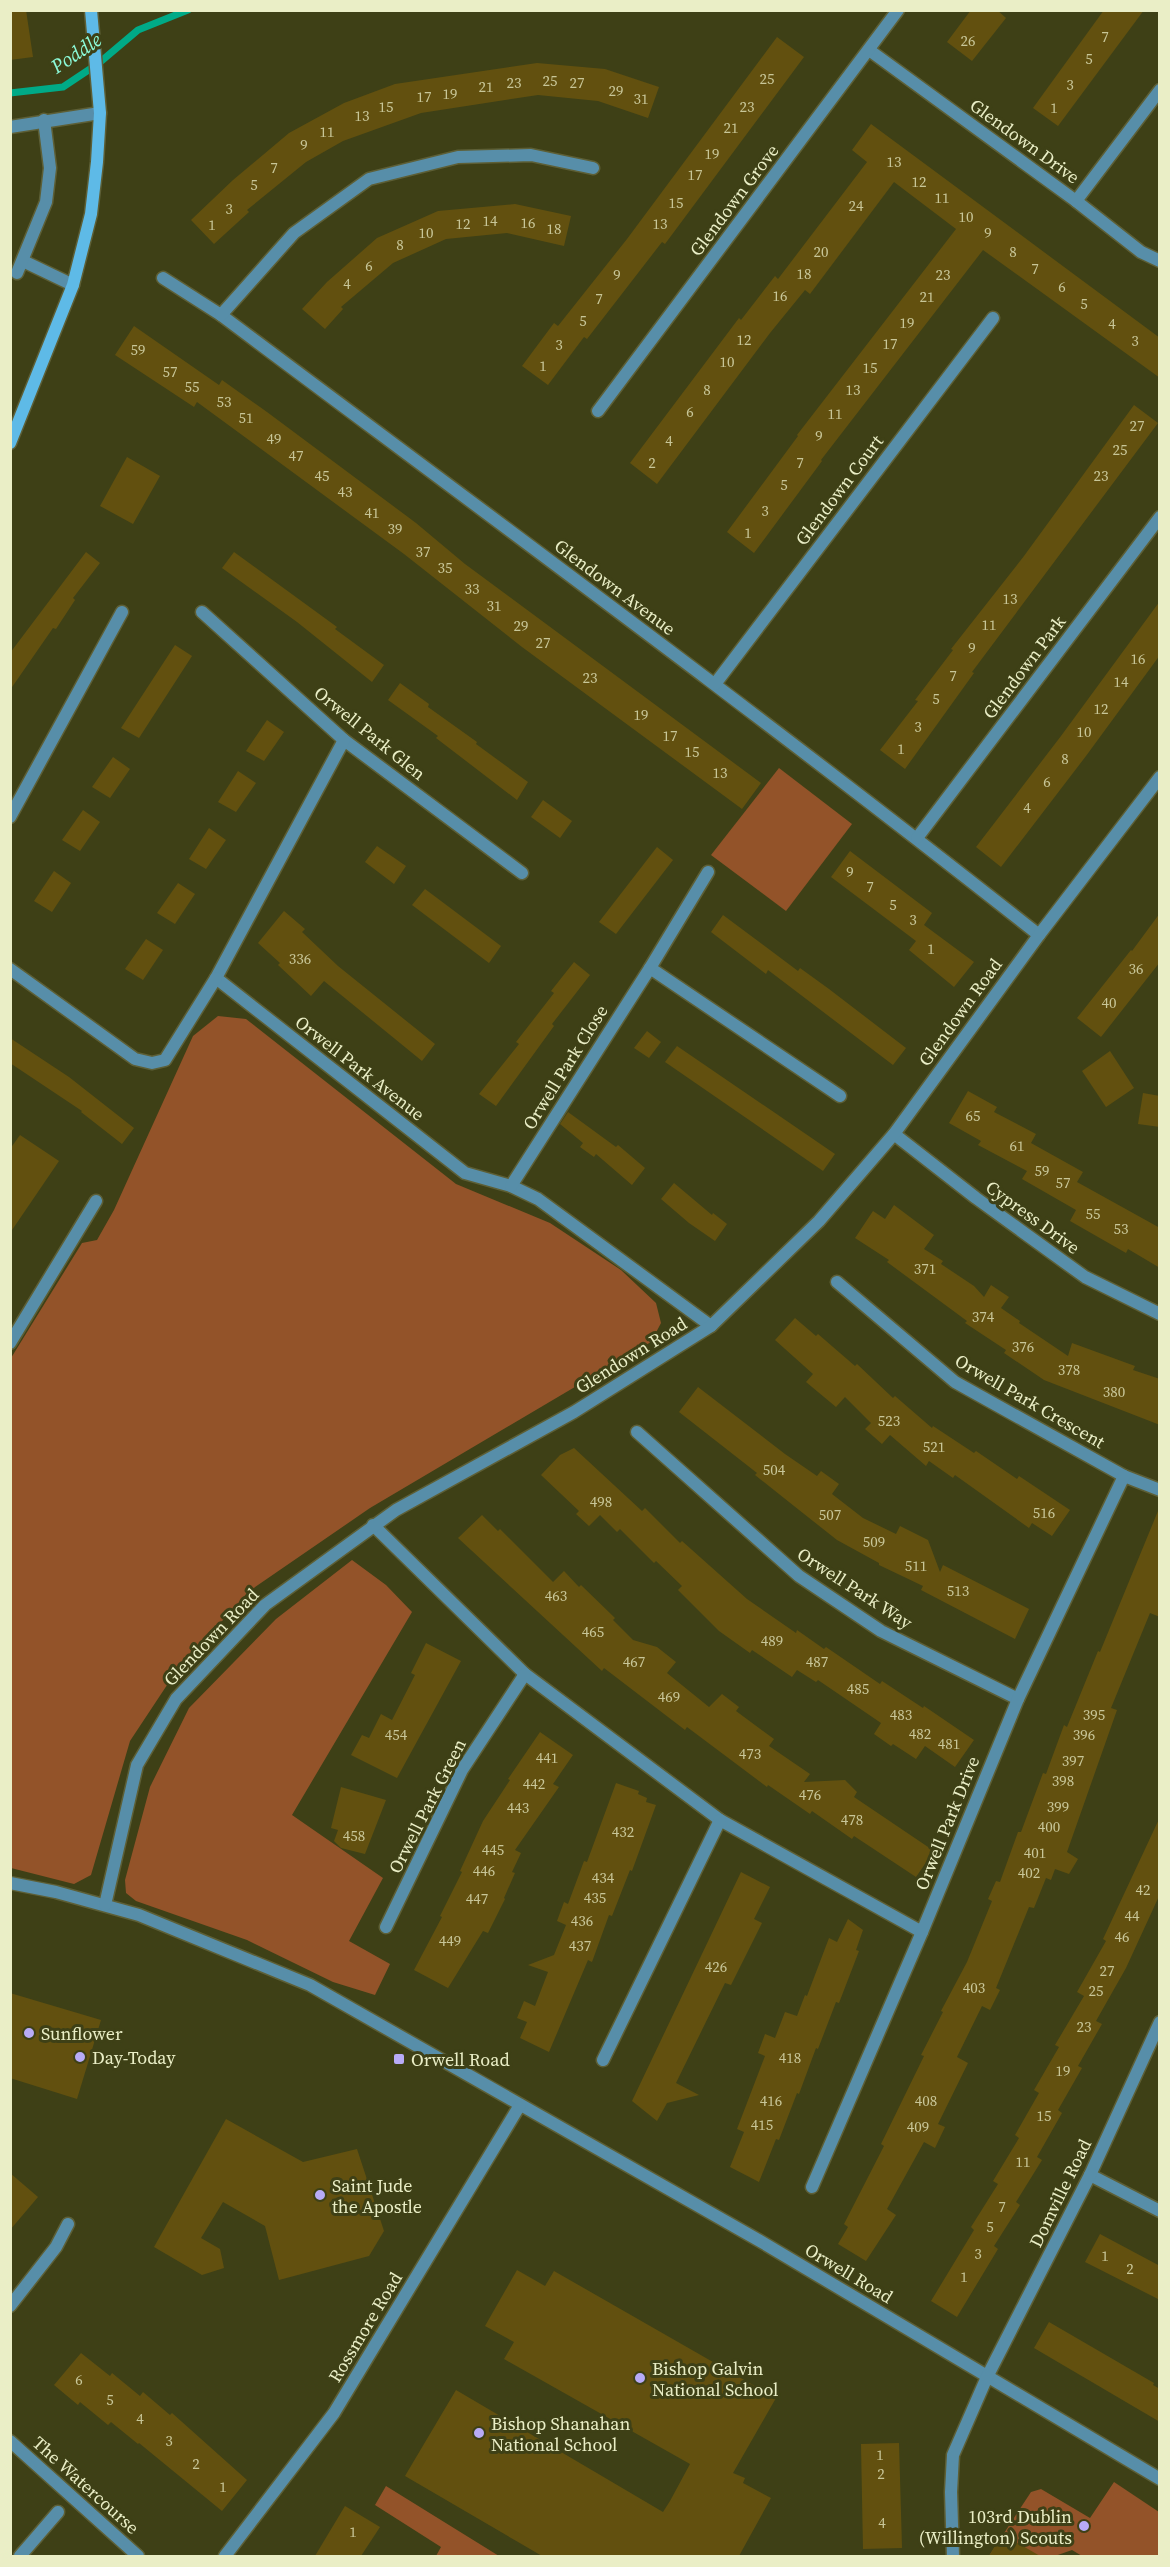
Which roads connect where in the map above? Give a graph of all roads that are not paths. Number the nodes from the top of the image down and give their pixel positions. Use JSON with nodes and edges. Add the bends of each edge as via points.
{"nodes":[{"id":1,"x":92,"y":10,"type":"edge"},
{"id":2,"x":898,"y":10,"type":"edge"},
{"id":3,"x":868,"y":50,"type":"junction"},
{"id":4,"x":1160,"y":90,"type":"edge"},
{"id":5,"x":100,"y":113,"type":"junction"},
{"id":6,"x":44,"y":120,"type":"junction"},
{"id":7,"x":10,"y":126,"type":"edge"},
{"id":8,"x":593,"y":168,"type":"dead end"},
{"id":9,"x":1076,"y":201,"type":"junction"},
{"id":10,"x":22,"y":261,"type":"junction"},
{"id":11,"x":1160,"y":261,"type":"edge"},
{"id":12,"x":17,"y":273,"type":"dead end"},
{"id":13,"x":163,"y":278,"type":"dead end"},
{"id":14,"x":73,"y":285,"type":"junction"},
{"id":15,"x":221,"y":315,"type":"junction"},
{"id":16,"x":993,"y":318,"type":"dead end"},
{"id":17,"x":10,"y":410,"type":"edge"},
{"id":18,"x":598,"y":411,"type":"dead end"},
{"id":19,"x":23,"y":415,"type":"junction"},
{"id":20,"x":10,"y":443,"type":"edge"},
{"id":21,"x":1160,"y":517,"type":"edge"},
{"id":22,"x":122,"y":612,"type":"dead end"},
{"id":23,"x":202,"y":612,"type":"dead end"},
{"id":24,"x":715,"y":684,"type":"junction"},
{"id":25,"x":345,"y":740,"type":"junction"},
{"id":26,"x":1160,"y":777,"type":"edge"},
{"id":27,"x":10,"y":817,"type":"edge"},
{"id":28,"x":917,"y":838,"type":"junction"},
{"id":29,"x":708,"y":872,"type":"dead end"},
{"id":30,"x":522,"y":873,"type":"dead end"},
{"id":31,"x":1039,"y":935,"type":"junction"},
{"id":32,"x":650,"y":968,"type":"junction"},
{"id":33,"x":10,"y":969,"type":"edge"},
{"id":34,"x":216,"y":978,"type":"junction"},
{"id":35,"x":840,"y":1096,"type":"dead end"},
{"id":36,"x":894,"y":1134,"type":"junction"},
{"id":37,"x":511,"y":1186,"type":"junction"},
{"id":38,"x":96,"y":1201,"type":"dead end"},
{"id":39,"x":837,"y":1282,"type":"dead end"},
{"id":40,"x":1160,"y":1314,"type":"edge"},
{"id":41,"x":711,"y":1326,"type":"junction"},
{"id":42,"x":10,"y":1342,"type":"edge"},
{"id":43,"x":637,"y":1432,"type":"dead end"},
{"id":44,"x":1124,"y":1476,"type":"junction"},
{"id":45,"x":1160,"y":1490,"type":"edge"},
{"id":46,"x":373,"y":1525,"type":"junction"},
{"id":47,"x":525,"y":1674,"type":"junction"},
{"id":48,"x":1018,"y":1699,"type":"junction"},
{"id":49,"x":720,"y":1820,"type":"junction"},
{"id":50,"x":10,"y":1883,"type":"edge"},
{"id":51,"x":105,"y":1905,"type":"junction"},
{"id":52,"x":386,"y":1927,"type":"dead end"},
{"id":53,"x":922,"y":1932,"type":"junction"},
{"id":54,"x":1160,"y":2022,"type":"edge"},
{"id":55,"x":603,"y":2060,"type":"dead end"},
{"id":56,"x":520,"y":2105,"type":"junction"},
{"id":57,"x":1090,"y":2175,"type":"junction"},
{"id":58,"x":812,"y":2187,"type":"dead end"},
{"id":59,"x":1160,"y":2211,"type":"edge"},
{"id":60,"x":68,"y":2224,"type":"dead end"},
{"id":61,"x":10,"y":2306,"type":"edge"},
{"id":62,"x":987,"y":2377,"type":"junction"},
{"id":63,"x":10,"y":2440,"type":"edge"},
{"id":64,"x":1160,"y":2479,"type":"edge"},
{"id":65,"x":58,"y":2512,"type":"dead end"},
{"id":66,"x":20,"y":2556,"type":"edge"},
{"id":67,"x":138,"y":2556,"type":"edge"},
{"id":68,"x":225,"y":2556,"type":"edge"},
{"id":69,"x":953,"y":2556,"type":"edge"}],
"edges":[{"from":1,"to":5,"type":"street"},
{"from":2,"to":3,"type":"street","name":"Glendown Grove"},
{"from":3,"to":9,"type":"street","name":"Glendown Drive"},
{"from":3,"to":18,"type":"street","name":"Glendown Grove"},
{"from":4,"to":9,"type":"street"},
{"from":5,"to":6,"type":"street"},
{"from":5,"to":14,"type":"street","via":[[91,214]]},
{"from":6,"to":7,"type":"street"},
{"from":6,"to":10,"type":"street","via":[[50,168],[46,202]]},
{"from":8,"to":15,"type":"street","via":[[531,155],[458,157],[369,179],[294,233]]},
{"from":9,"to":11,"type":"street","name":"Glendown Drive","via":[[1141,252]]},
{"from":10,"to":12,"type":"street"},
{"from":10,"to":14,"type":"street"},
{"from":13,"to":15,"type":"street","name":"Glendown Avenue"},
{"from":14,"to":19,"type":"street"},
{"from":15,"to":24,"type":"street","name":"Glendown Avenue"},
{"from":16,"to":24,"type":"street","name":"Glendown Court"},
{"from":17,"to":19,"type":"street"},
{"from":19,"to":20,"type":"street"},
{"from":21,"to":28,"type":"street","name":"Glendown Park"},
{"from":22,"to":27,"type":"street"},
{"from":23,"to":25,"type":"street","name":"Orwell Park Glen"},
{"from":24,"to":28,"type":"street","name":"Glendown Avenue"},
{"from":25,"to":30,"type":"street","name":"Orwell Park Glen"},
{"from":25,"to":34,"type":"street"},
{"from":26,"to":31,"type":"street","name":"Glendown Road"},
{"from":28,"to":31,"type":"street","name":"Glendown Avenue"},
{"from":29,"to":32,"type":"street","name":"Orwell Park Close"},
{"from":31,"to":36,"type":"street","name":"Glendown Road"},
{"from":32,"to":35,"type":"street"},
{"from":32,"to":37,"type":"street","name":"Orwell Park Close"},
{"from":33,"to":34,"type":"street","via":[[135,1059],[152,1063],[165,1060]]},
{"from":34,"to":37,"type":"street","name":"Orwell Park Avenue","via":[[465,1173]]},
{"from":36,"to":40,"type":"street","name":"Cypress Drive","via":[[1085,1277]]},
{"from":36,"to":41,"type":"street","name":"Glendown Road","via":[[819,1221]]},
{"from":37,"to":41,"type":"street","name":"Orwell Park Avenue","via":[[538,1199]]},
{"from":38,"to":42,"type":"street"},
{"from":39,"to":44,"type":"street","name":"Orwell Park Crescent","via":[[956,1382]]},
{"from":41,"to":46,"type":"street","name":"Glendown Road","via":[[574,1412]]},
{"from":43,"to":48,"type":"street","name":"Orwell Park Way","via":[[799,1576],[881,1630]]},
{"from":44,"to":45,"type":"street","name":"Orwell Park Crescent"},
{"from":44,"to":48,"type":"street","name":"Orwell Park Drive"},
{"from":46,"to":47,"type":"street"},
{"from":46,"to":51,"type":"street","name":"Glendown Road","via":[[265,1605],[176,1699],[137,1765]]},
{"from":47,"to":49,"type":"street"},
{"from":47,"to":52,"type":"street","name":"Orwell Park Green","via":[[462,1770]]},
{"from":48,"to":53,"type":"street","name":"Orwell Park Drive"},
{"from":49,"to":53,"type":"street"},
{"from":49,"to":55,"type":"street"},
{"from":50,"to":51,"type":"street","name":"Orwell Road"},
{"from":51,"to":56,"type":"street","name":"Orwell Road","via":[[139,1915],[310,1985]]},
{"from":53,"to":58,"type":"street","name":"Orwell Park Drive"},
{"from":54,"to":57,"type":"street","name":"Domville Road"},
{"from":56,"to":62,"type":"street","name":"Orwell Road","via":[[751,2236]]},
{"from":56,"to":68,"type":"street","name":"Rossmore Road","via":[[334,2413]]},
{"from":57,"to":59,"type":"street"},
{"from":57,"to":62,"type":"street","name":"Domville Road"},
{"from":60,"to":61,"type":"street","via":[[56,2247]]},
{"from":62,"to":64,"type":"street","name":"Orwell Road"},
{"from":62,"to":69,"type":"street","name":"Domville Road","via":[[953,2455]]},
{"from":63,"to":67,"type":"street","name":"The Watercourse"},
{"from":65,"to":66,"type":"street"}]}
